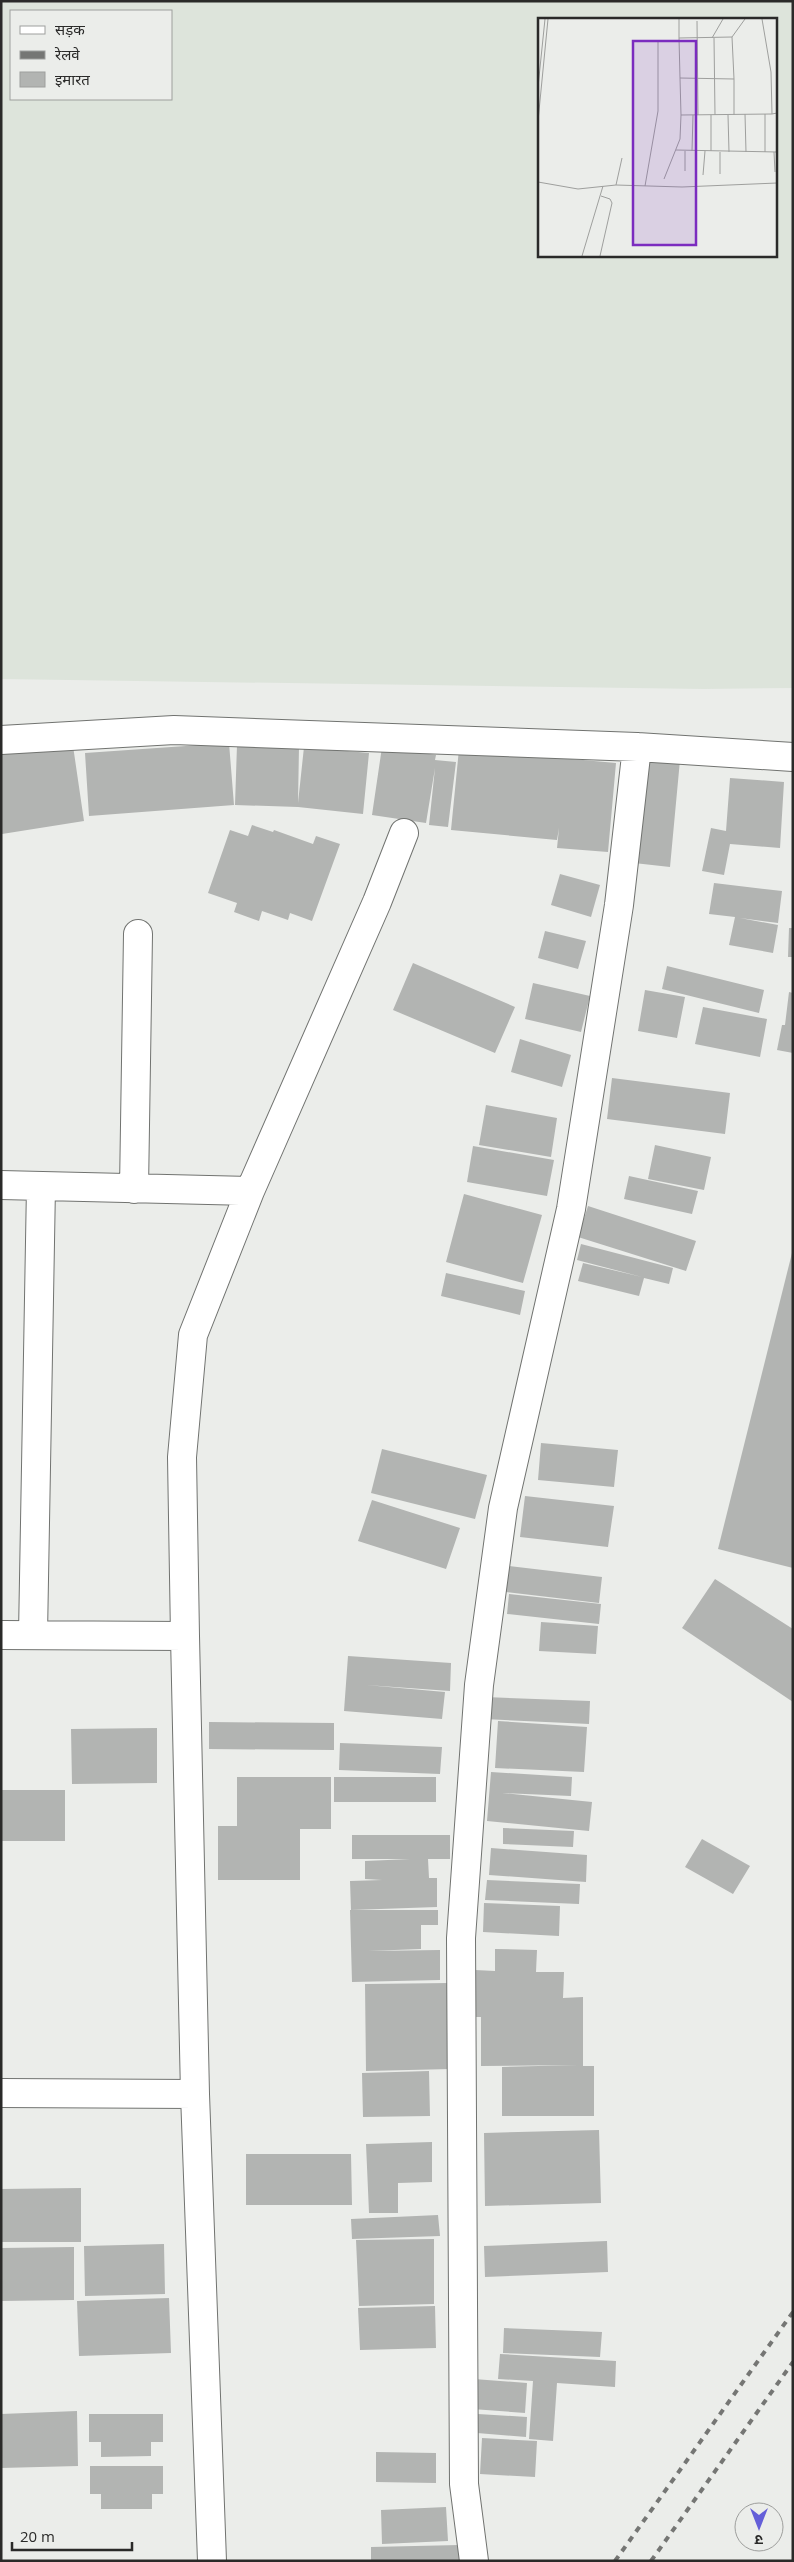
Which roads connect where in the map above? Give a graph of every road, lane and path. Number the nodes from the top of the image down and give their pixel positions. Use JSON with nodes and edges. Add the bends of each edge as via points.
{"nodes":[{"id":1,"x":1,"y":740,"type":"edge"},
{"id":2,"x":637,"y":747,"type":"junction"},
{"id":3,"x":793,"y":757,"type":"edge"},
{"id":4,"x":404,"y":833,"type":"dead end"},
{"id":5,"x":138,"y":934,"type":"dead end"},
{"id":6,"x":1,"y":1185,"type":"edge"},
{"id":7,"x":41,"y":1186,"type":"junction"},
{"id":8,"x":134,"y":1189,"type":"junction"},
{"id":9,"x":250,"y":1192,"type":"junction"},
{"id":10,"x":1,"y":1635,"type":"edge"},
{"id":11,"x":33,"y":1635,"type":"junction"},
{"id":12,"x":185,"y":1636,"type":"junction"},
{"id":13,"x":1,"y":2093,"type":"edge"},
{"id":14,"x":195,"y":2094,"type":"junction"},
{"id":15,"x":212,"y":2561,"type":"edge"},
{"id":16,"x":474,"y":2561,"type":"edge"}],
"edges":[{"from":1,"to":2,"type":"street","via":[[174,730]]},
{"from":2,"to":3,"type":"street"},
{"from":2,"to":16,"type":"street","via":[[620,905],[571,1209],[503,1508],[479,1685],[461,1938],[464,2484]]},
{"from":4,"to":9,"type":"street"},
{"from":5,"to":8,"type":"street"},
{"from":6,"to":7,"type":"street"},
{"from":7,"to":8,"type":"street"},
{"from":7,"to":11,"type":"street"},
{"from":8,"to":9,"type":"street"},
{"from":9,"to":12,"type":"street","via":[[193,1335],[182,1457]]},
{"from":10,"to":11,"type":"street"},
{"from":11,"to":12,"type":"street"},
{"from":12,"to":14,"type":"street"},
{"from":13,"to":14,"type":"street"},
{"from":14,"to":15,"type":"street"}]}
